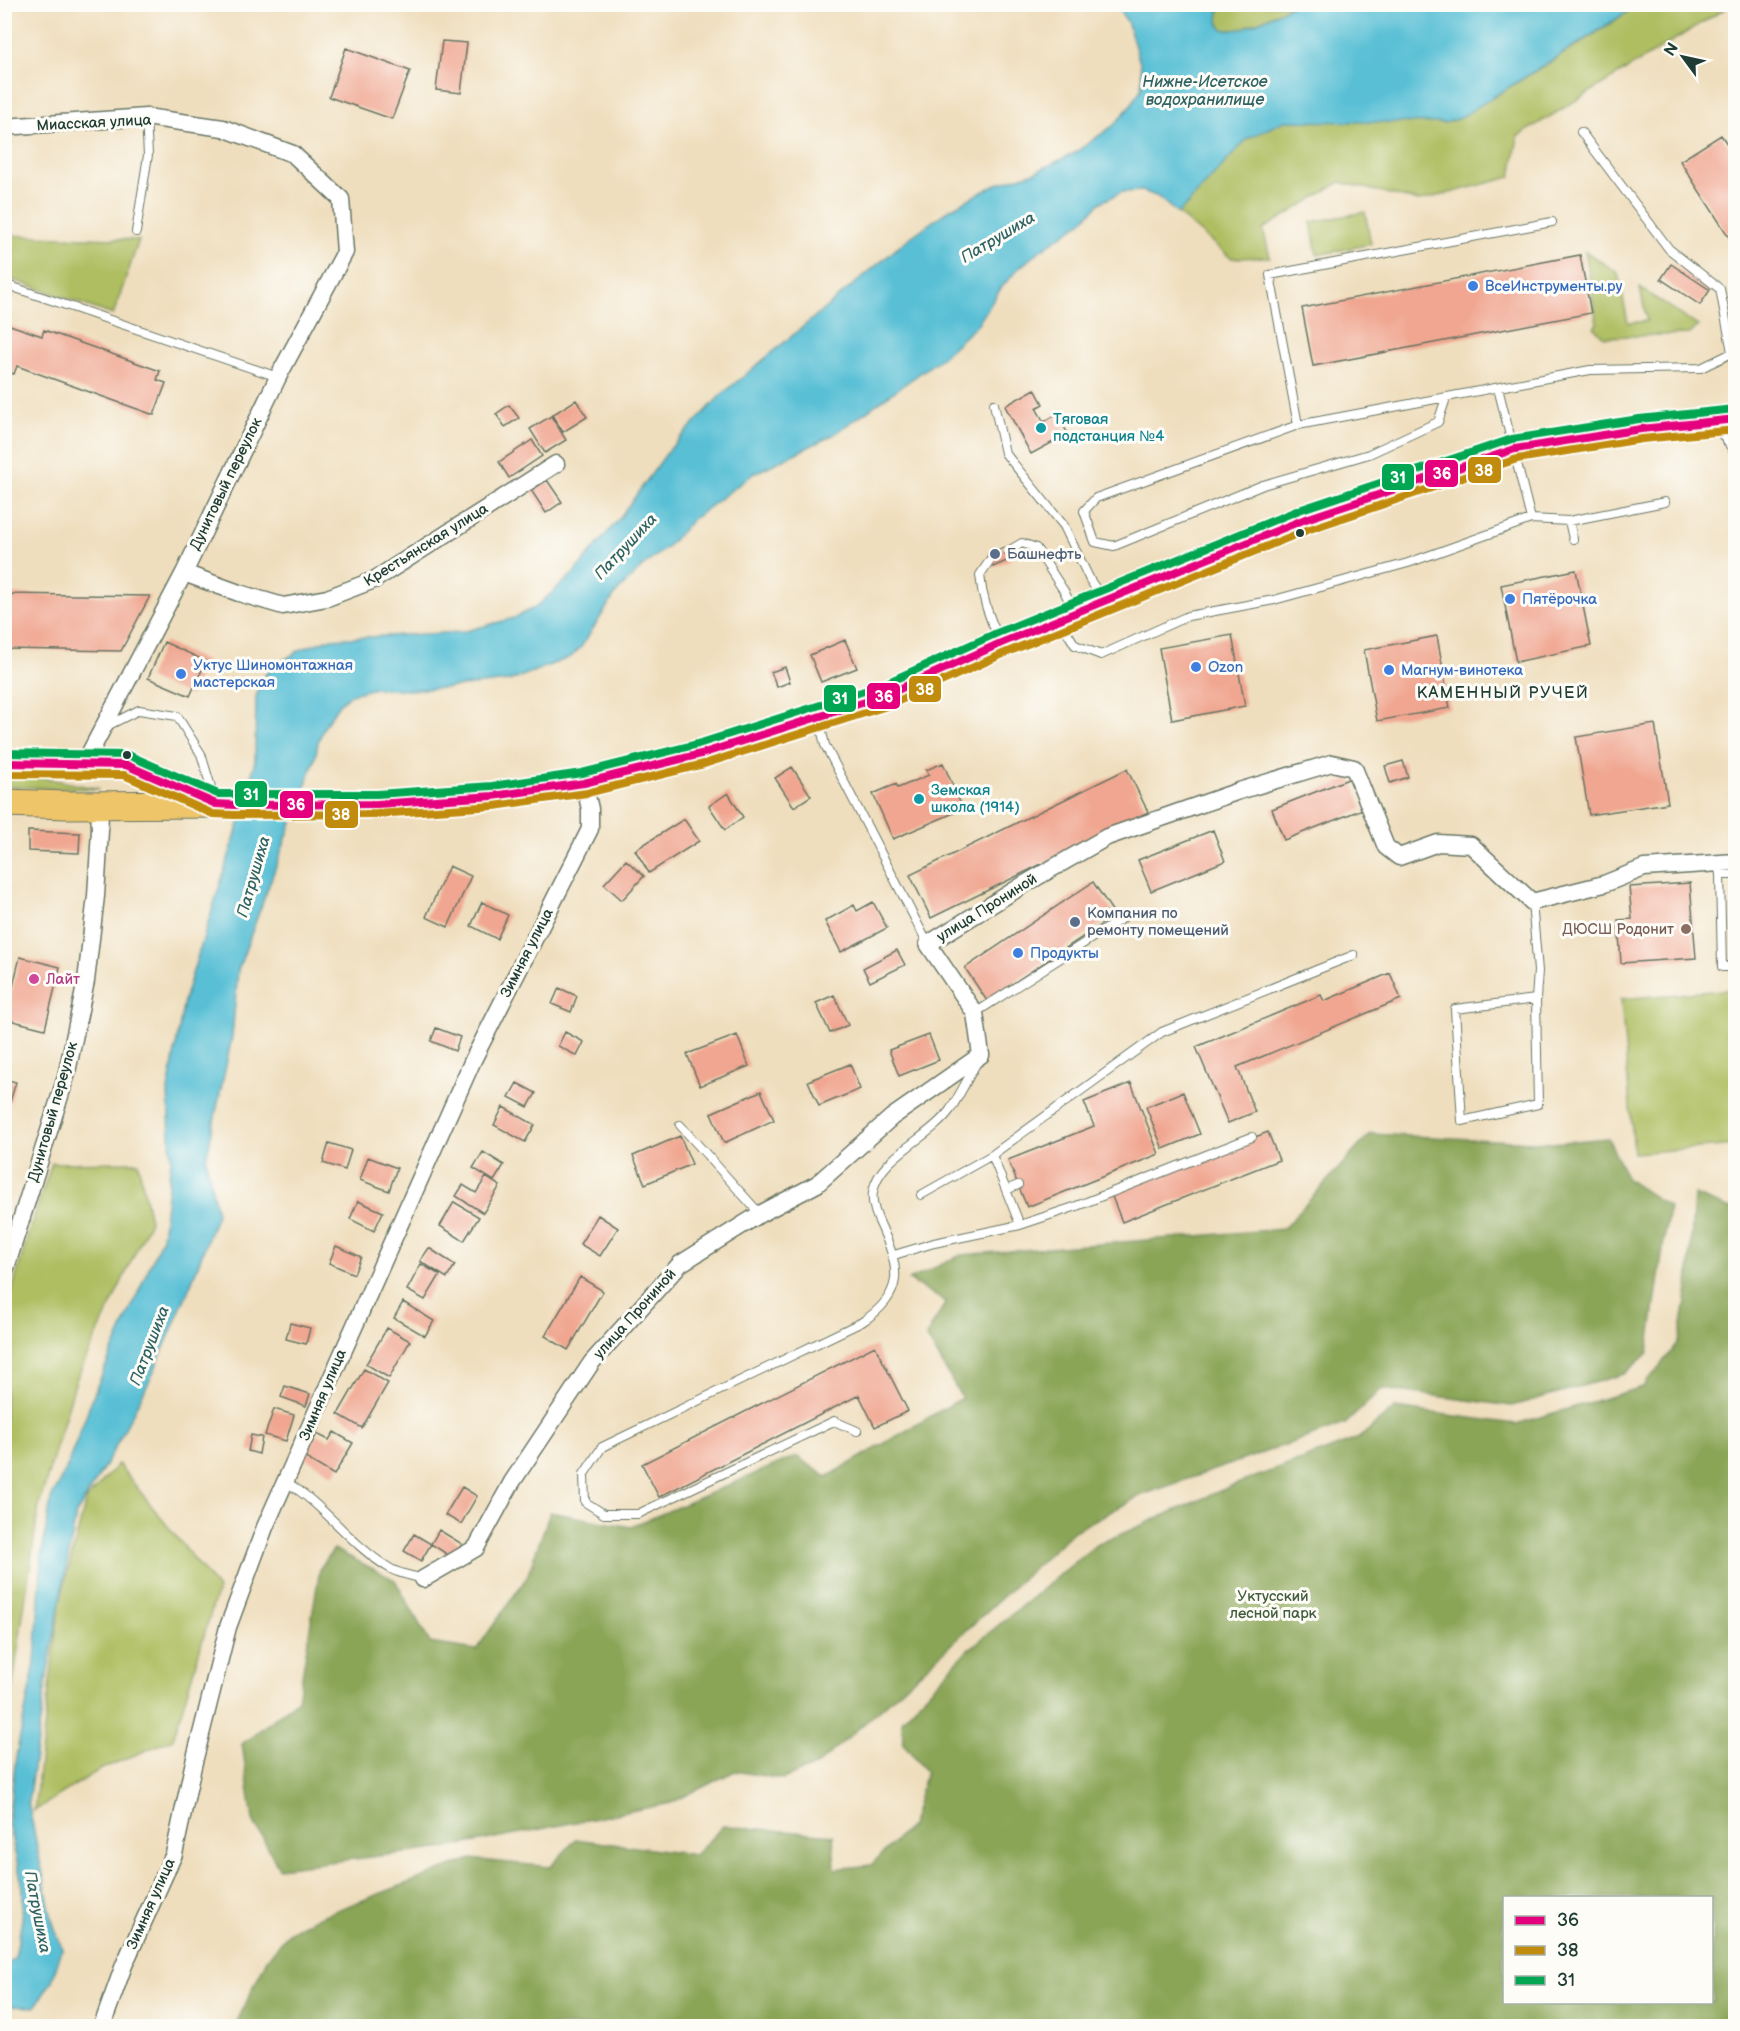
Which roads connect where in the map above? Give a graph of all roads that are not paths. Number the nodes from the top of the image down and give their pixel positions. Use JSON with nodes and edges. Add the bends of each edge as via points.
{"nodes":[{"id":1,"x":146,"y":117,"type":"junction"},
{"id":2,"x":4,"y":128,"type":"edge"},
{"id":3,"x":1581,"y":132,"type":"dead end"},
{"id":4,"x":342,"y":199,"type":"joint"},
{"id":5,"x":1552,"y":222,"type":"dead end"},
{"id":6,"x":136,"y":232,"type":"dead end"},
{"id":7,"x":4,"y":284,"type":"edge"},
{"id":8,"x":1734,"y":351,"type":"edge"},
{"id":9,"x":278,"y":377,"type":"junction"},
{"id":10,"x":1498,"y":388,"type":"junction"},
{"id":11,"x":1446,"y":398,"type":"junction"},
{"id":12,"x":994,"y":404,"type":"dead end"},
{"id":13,"x":1724,"y":420,"type":"edge"},
{"id":14,"x":1298,"y":425,"type":"junction"},
{"id":15,"x":1515,"y":449,"type":"junction"},
{"id":16,"x":1736,"y":454,"type":"edge"},
{"id":17,"x":556,"y":464,"type":"dead end"},
{"id":18,"x":1665,"y":502,"type":"dead end"},
{"id":19,"x":1531,"y":519,"type":"junction"},
{"id":20,"x":1569,"y":521,"type":"junction"},
{"id":21,"x":1573,"y":539,"type":"dead end"},
{"id":22,"x":1008,"y":551,"type":"dead end"},
{"id":23,"x":990,"y":560,"type":"dead end"},
{"id":24,"x":184,"y":573,"type":"junction"},
{"id":25,"x":1105,"y":602,"type":"junction"},
{"id":26,"x":1067,"y":617,"type":"junction"},
{"id":27,"x":1001,"y":644,"type":"junction"},
{"id":28,"x":818,"y":717,"type":"junction"},
{"id":29,"x":102,"y":729,"type":"junction"},
{"id":30,"x":4,"y":763,"type":"edge"},
{"id":31,"x":84,"y":764,"type":"junction"},
{"id":32,"x":584,"y":783,"type":"junction"},
{"id":33,"x":4,"y":803,"type":"edge"},
{"id":34,"x":226,"y":804,"type":"junction"},
{"id":35,"x":99,"y":805,"type":"junction"},
{"id":36,"x":1736,"y":862,"type":"edge"},
{"id":37,"x":1719,"y":868,"type":"junction"},
{"id":38,"x":1736,"y":875,"type":"edge"},
{"id":39,"x":1532,"y":902,"type":"junction"},
{"id":40,"x":1123,"y":918,"type":"dead end"},
{"id":41,"x":928,"y":944,"type":"junction"},
{"id":42,"x":1354,"y":955,"type":"dead end"},
{"id":43,"x":1736,"y":967,"type":"edge"},
{"id":44,"x":1536,"y":999,"type":"junction"},
{"id":45,"x":975,"y":1013,"type":"junction"},
{"id":46,"x":981,"y":1055,"type":"junction"},
{"id":47,"x":680,"y":1125,"type":"dead end"},
{"id":48,"x":1252,"y":1137,"type":"dead end"},
{"id":49,"x":992,"y":1155,"type":"junction"},
{"id":50,"x":1018,"y":1185,"type":"dead end"},
{"id":51,"x":1006,"y":1190,"type":"junction"},
{"id":52,"x":921,"y":1196,"type":"dead end"},
{"id":53,"x":760,"y":1214,"type":"junction"},
{"id":54,"x":1020,"y":1225,"type":"junction"},
{"id":55,"x":894,"y":1254,"type":"junction"},
{"id":56,"x":4,"y":1274,"type":"edge"},
{"id":57,"x":857,"y":1431,"type":"dead end"},
{"id":58,"x":286,"y":1482,"type":"junction"},
{"id":59,"x":423,"y":1579,"type":"joint"},
{"id":60,"x":102,"y":2026,"type":"edge"}],
"edges":[{"from":1,"to":2,"type":"street","name":"Миасская улица"},
{"from":1,"to":4,"type":"street","name":"Миасская улица","via":[[223,128],[293,154]]},
{"from":1,"to":6,"type":"lane","via":[[148,155]]},
{"from":3,"to":8,"type":"lane","via":[[1669,249],[1720,289]]},
{"from":4,"to":9,"type":"street","name":"Дунитовый переулок","via":[[345,252]]},
{"from":5,"to":14,"type":"lane","via":[[1270,276]]},
{"from":7,"to":9,"type":"lane"},
{"from":8,"to":10,"type":"lane","via":[[1701,368],[1590,370]]},
{"from":9,"to":24,"type":"street","name":"Дунитовый переулок"},
{"from":10,"to":11,"type":"lane"},
{"from":10,"to":15,"type":"lane"},
{"from":11,"to":14,"type":"lane"},
{"from":11,"to":14,"type":"lane","via":[[1438,422],[1369,454],[1263,484],[1114,546],[1095,542],[1084,511],[1096,498]]},
{"from":12,"to":25,"type":"lane","via":[[1005,453],[1064,526]]},
{"from":13,"to":15,"type":"main road"},
{"from":13,"to":16,"type":"lane"},
{"from":15,"to":19,"type":"lane"},
{"from":15,"to":25,"type":"main road","via":[[1303,520]]},
{"from":17,"to":24,"type":"street","name":"Крестьянская улица","via":[[374,580],[327,598],[284,606]]},
{"from":18,"to":20,"type":"lane"},
{"from":19,"to":20,"type":"lane"},
{"from":19,"to":26,"type":"lane","via":[[1408,563],[1274,600],[1188,616],[1101,655],[1075,645]]},
{"from":20,"to":21,"type":"lane"},
{"from":22,"to":26,"type":"lane","via":[[1022,543],[1036,548],[1064,591]]},
{"from":23,"to":27,"type":"lane","via":[[980,575],[982,594]]},
{"from":24,"to":29,"type":"street","name":"Дунитовый переулок"},
{"from":25,"to":26,"type":"main road"},
{"from":26,"to":27,"type":"main road"},
{"from":27,"to":28,"type":"main road","via":[[884,696]]},
{"from":28,"to":32,"type":"main road","via":[[701,754]]},
{"from":28,"to":41,"type":"lane","via":[[825,745]]},
{"from":29,"to":31,"type":"street","name":"Дунитовый переулок"},
{"from":29,"to":34,"type":"lane","via":[[139,710],[177,716]]},
{"from":30,"to":31,"type":"main road"},
{"from":31,"to":34,"type":"main road","via":[[126,765]]},
{"from":32,"to":34,"type":"main road","via":[[493,796],[377,804]]},
{"from":32,"to":58,"type":"street","name":"Зимняя улица","via":[[590,829],[473,1060]]},
{"from":33,"to":35,"type":"main road"},
{"from":34,"to":35,"type":"main road"},
{"from":35,"to":56,"type":"street","name":"Дунитовый переулок","via":[[86,981],[66,1077]]},
{"from":36,"to":37,"type":"street"},
{"from":37,"to":38,"type":"lane"},
{"from":37,"to":39,"type":"street","via":[[1644,868],[1604,884]]},
{"from":37,"to":43,"type":"lane","via":[[1722,968]]},
{"from":39,"to":41,"type":"street","name":"улица Прониной","via":[[1471,845],[1438,843],[1399,857],[1386,846],[1354,768],[1332,762],[1107,837]]},
{"from":39,"to":44,"type":"lane","via":[[1538,971]]},
{"from":40,"to":45,"type":"lane"},
{"from":41,"to":45,"type":"street","name":"улица Прониной"},
{"from":42,"to":49,"type":"lane","via":[[1162,1032]]},
{"from":44,"to":44,"type":"lane","via":[[1455,1009],[1462,1120],[1538,1104]]},
{"from":45,"to":46,"type":"street","name":"улица Прониной"},
{"from":46,"to":53,"type":"street","name":"улица Прониной","via":[[892,1118],[817,1184]]},
{"from":46,"to":55,"type":"lane","via":[[949,1112],[878,1176],[872,1195],[876,1216]]},
{"from":47,"to":53,"type":"lane"},
{"from":48,"to":54,"type":"lane"},
{"from":49,"to":51,"type":"lane"},
{"from":49,"to":52,"type":"lane"},
{"from":50,"to":51,"type":"lane"},
{"from":51,"to":54,"type":"lane"},
{"from":53,"to":59,"type":"street","name":"улица Прониной","via":[[680,1264],[592,1362],[512,1482],[476,1548]]},
{"from":54,"to":55,"type":"lane"},
{"from":55,"to":57,"type":"lane","via":[[894,1288],[879,1311],[602,1448],[584,1474],[585,1502],[604,1514],[638,1514],[834,1421]]},
{"from":58,"to":59,"type":"lane","via":[[303,1492],[343,1532],[392,1570]]},
{"from":58,"to":60,"type":"street","name":"Зимняя улица","via":[[228,1627],[174,1854],[124,1965]]}]}
